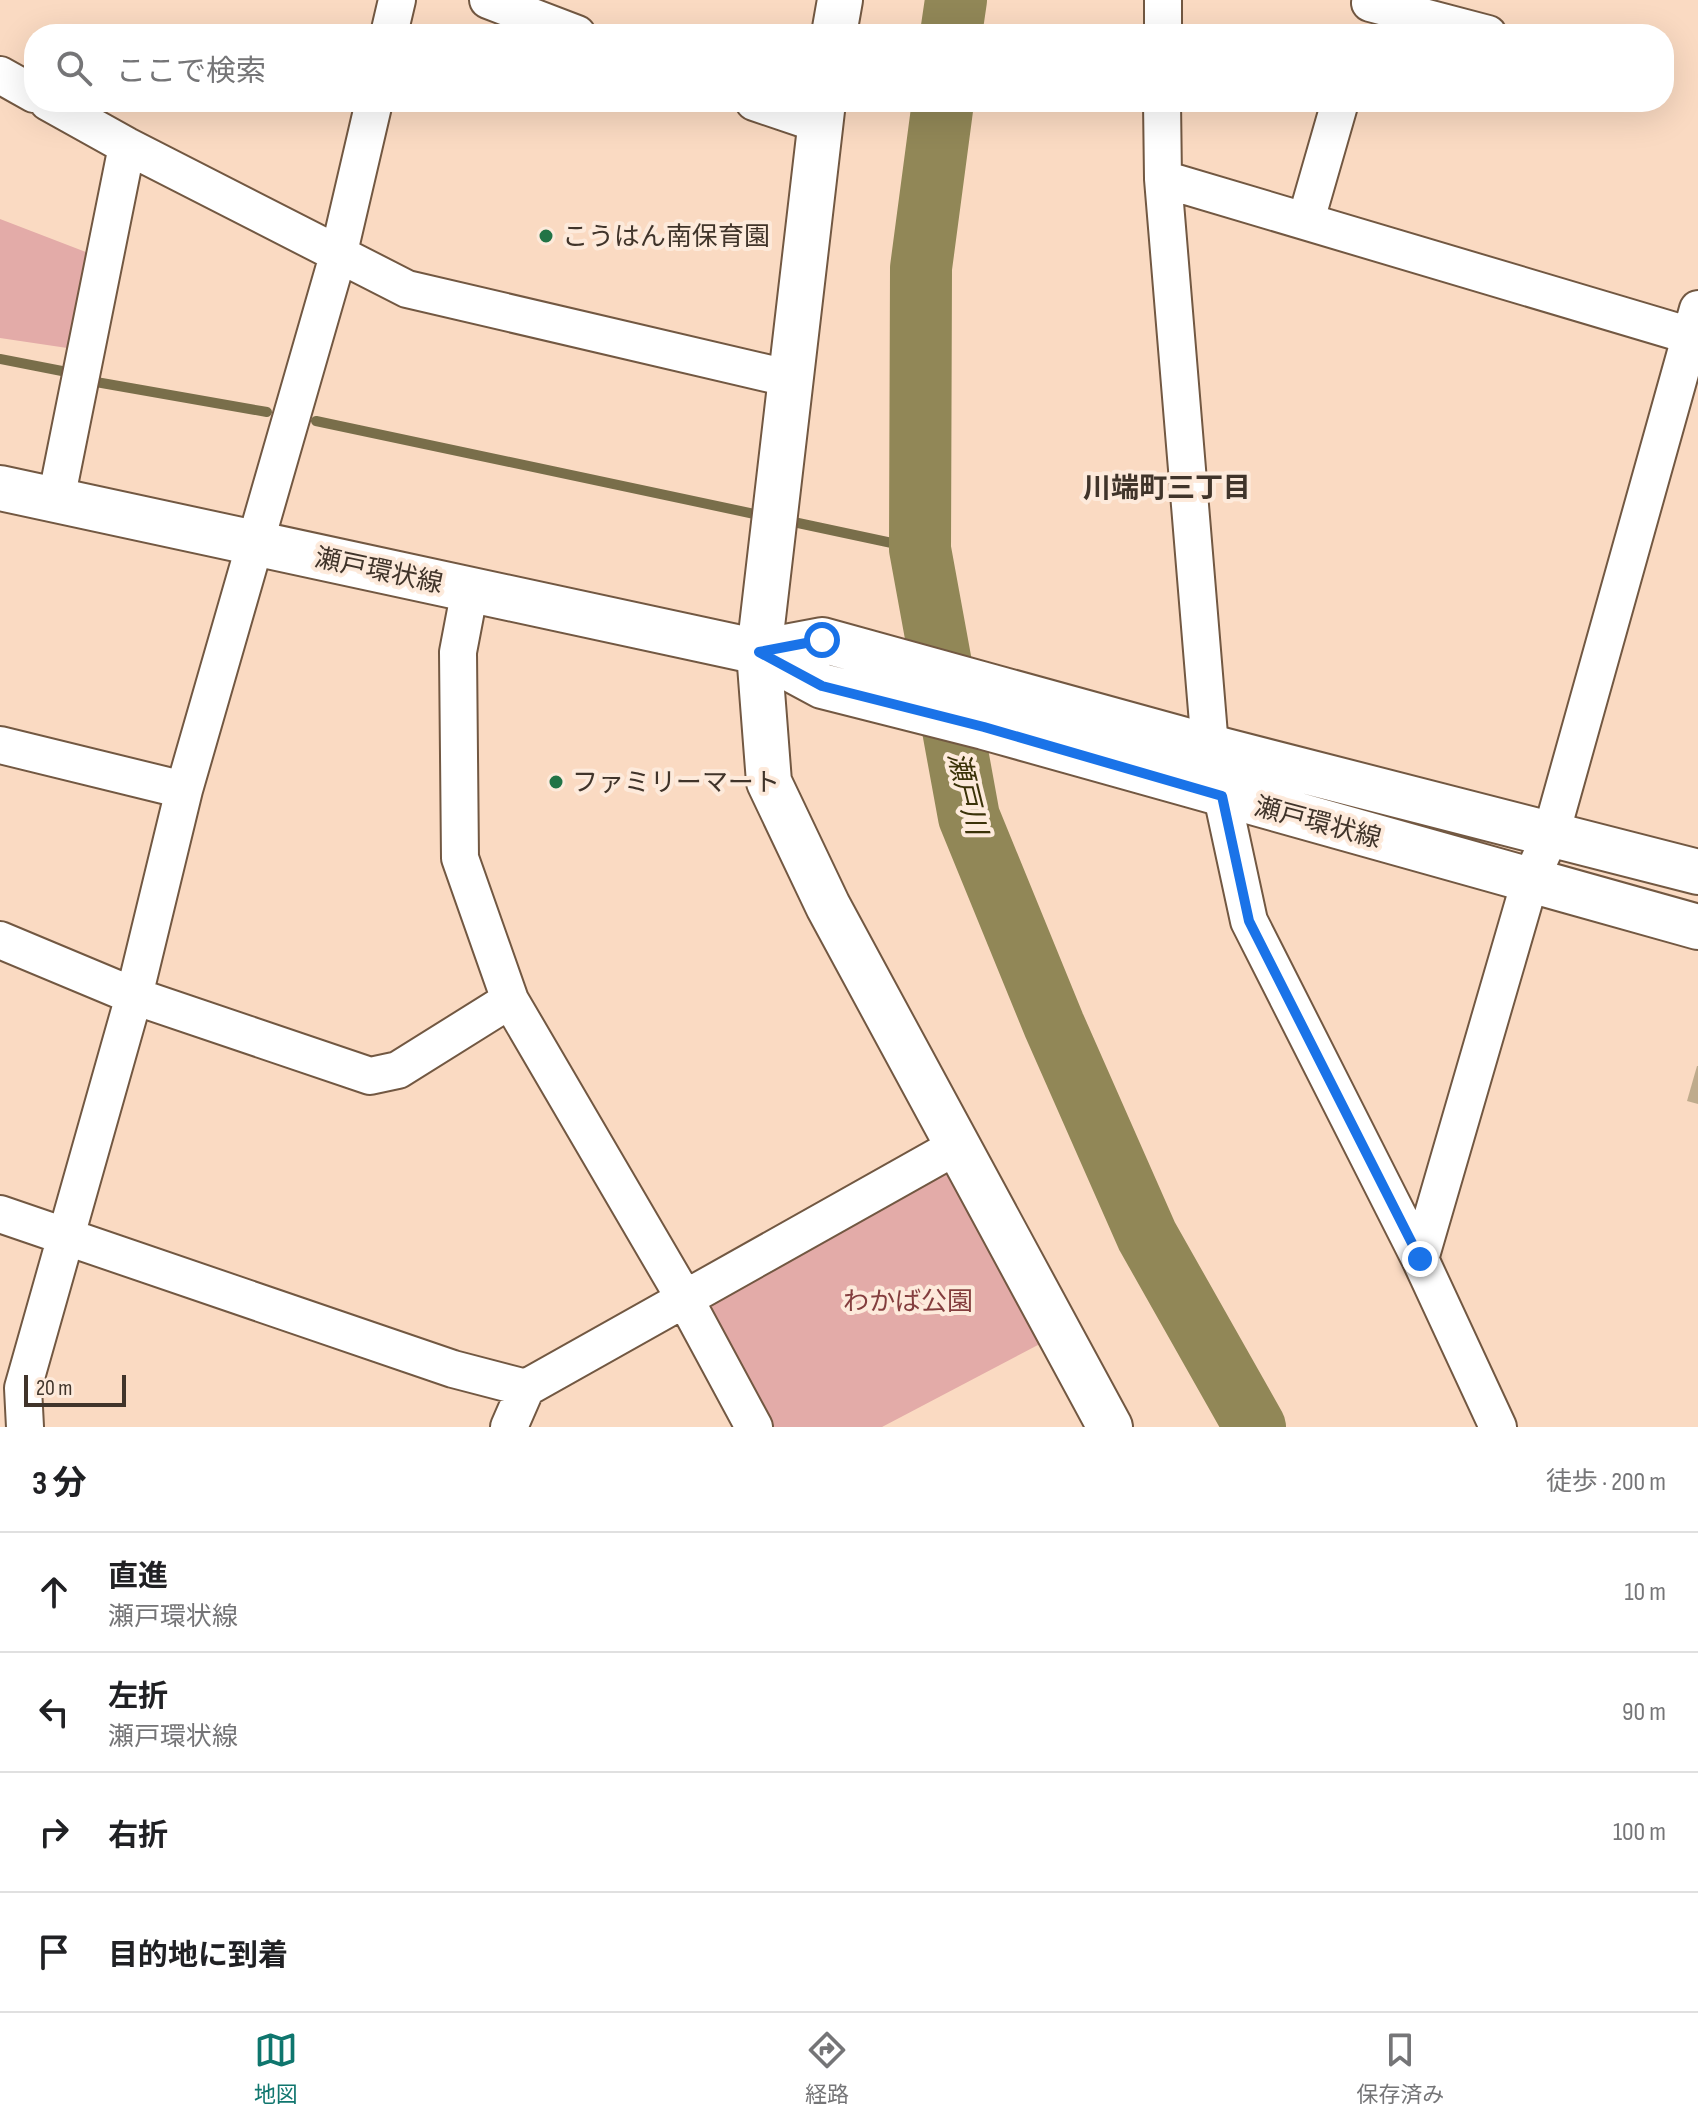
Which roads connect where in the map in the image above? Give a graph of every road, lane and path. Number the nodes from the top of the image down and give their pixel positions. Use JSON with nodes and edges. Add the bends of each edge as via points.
{"nodes":[{"id":1,"x":397,"y":0,"type":"edge"},
{"id":2,"x":488,"y":0,"type":"edge"},
{"id":3,"x":840,"y":0,"type":"edge"},
{"id":4,"x":1163,"y":0,"type":"edge"},
{"id":5,"x":1367,"y":12,"type":"edge"},
{"id":6,"x":391,"y":24,"type":"edge"},
{"id":7,"x":551,"y":24,"type":"edge"},
{"id":8,"x":836,"y":24,"type":"edge"},
{"id":9,"x":1163,"y":24,"type":"edge"},
{"id":10,"x":1433,"y":24,"type":"edge"},
{"id":11,"x":0,"y":75,"type":"edge"},
{"id":12,"x":24,"y":88,"type":"edge"},
{"id":13,"x":66,"y":112,"type":"edge"},
{"id":14,"x":372,"y":112,"type":"edge"},
{"id":15,"x":1162,"y":112,"type":"edge"},
{"id":16,"x":1337,"y":112,"type":"edge"},
{"id":17,"x":821,"y":113,"type":"edge"},
{"id":18,"x":127,"y":146,"type":"junction"},
{"id":19,"x":1163,"y":179,"type":"junction"},
{"id":20,"x":1306,"y":220,"type":"junction"},
{"id":21,"x":339,"y":252,"type":"junction"},
{"id":22,"x":1695,"y":327,"type":"edge"},
{"id":23,"x":792,"y":379,"type":"junction"},
{"id":24,"x":0,"y":488,"type":"edge"},
{"id":25,"x":56,"y":500,"type":"junction"},
{"id":26,"x":257,"y":545,"type":"junction"},
{"id":27,"x":470,"y":589,"type":"junction"},
{"id":28,"x":759,"y":652,"type":"junction"},
{"id":29,"x":0,"y":745,"type":"edge"},
{"id":30,"x":1210,"y":747,"type":"junction"},
{"id":31,"x":184,"y":790,"type":"junction"},
{"id":32,"x":1222,"y":796,"type":"junction"},
{"id":33,"x":1551,"y":834,"type":"junction"},
{"id":34,"x":1698,"y":872,"type":"edge"},
{"id":35,"x":1530,"y":881,"type":"junction"},
{"id":36,"x":1698,"y":927,"type":"edge"},
{"id":37,"x":0,"y":940,"type":"edge"},
{"id":38,"x":134,"y":996,"type":"junction"},
{"id":39,"x":510,"y":1000,"type":"junction"},
{"id":40,"x":955,"y":1147,"type":"junction"},
{"id":41,"x":0,"y":1214,"type":"edge"},
{"id":42,"x":67,"y":1236,"type":"junction"},
{"id":43,"x":1420,"y":1259,"type":"junction"},
{"id":44,"x":686,"y":1301,"type":"junction"},
{"id":45,"x":526,"y":1388,"type":"junction"},
{"id":46,"x":25,"y":1427,"type":"edge"},
{"id":47,"x":509,"y":1427,"type":"edge"},
{"id":48,"x":754,"y":1427,"type":"edge"},
{"id":49,"x":1110,"y":1427,"type":"edge"},
{"id":50,"x":1498,"y":1427,"type":"edge"}],
"edges":[{"from":1,"to":6,"type":"street"},
{"from":2,"to":7,"type":"street"},
{"from":3,"to":8,"type":"main road"},
{"from":4,"to":9,"type":"street"},
{"from":5,"to":10,"type":"street"},
{"from":11,"to":12,"type":"street"},
{"from":13,"to":18,"type":"street"},
{"from":14,"to":21,"type":"street"},
{"from":15,"to":19,"type":"street"},
{"from":16,"to":20,"type":"street"},
{"from":17,"to":23,"type":"main road"},
{"from":18,"to":21,"type":"street"},
{"from":18,"to":25,"type":"street"},
{"from":19,"to":20,"type":"street"},
{"from":19,"to":30,"type":"street"},
{"from":20,"to":22,"type":"street"},
{"from":21,"to":23,"type":"street","via":[[407,289]]},
{"from":21,"to":26,"type":"street"},
{"from":22,"to":33,"type":"street"},
{"from":23,"to":28,"type":"main road"},
{"from":24,"to":25,"type":"main road","name":"瀬戸環状線"},
{"from":25,"to":26,"type":"main road","name":"瀬戸環状線"},
{"from":26,"to":27,"type":"main road","name":"瀬戸環状線"},
{"from":26,"to":31,"type":"street"},
{"from":27,"to":28,"type":"main road","name":"瀬戸環状線"},
{"from":27,"to":39,"type":"street","via":[[458,652],[460,858]]},
{"from":28,"to":30,"type":"main road","name":"瀬戸環状線","via":[[822,640]]},
{"from":28,"to":32,"type":"main road","name":"瀬戸環状線","via":[[822,686]]},
{"from":28,"to":40,"type":"main road","via":[[769,782]]},
{"from":29,"to":31,"type":"street"},
{"from":30,"to":33,"type":"main road","name":"瀬戸環状線"},
{"from":31,"to":38,"type":"street"},
{"from":32,"to":35,"type":"main road","name":"瀬戸環状線"},
{"from":32,"to":43,"type":"street","via":[[1249,921]]},
{"from":33,"to":34,"type":"main road","name":"瀬戸環状線"},
{"from":33,"to":35,"type":"street"},
{"from":35,"to":36,"type":"main road","name":"瀬戸環状線"},
{"from":35,"to":43,"type":"street"},
{"from":37,"to":38,"type":"street"},
{"from":38,"to":39,"type":"street","via":[[370,1076],[398,1070]]},
{"from":38,"to":42,"type":"street"},
{"from":39,"to":44,"type":"street"},
{"from":40,"to":44,"type":"street"},
{"from":40,"to":49,"type":"main road"},
{"from":41,"to":42,"type":"street"},
{"from":42,"to":45,"type":"street","via":[[453,1369]]},
{"from":42,"to":46,"type":"street","via":[[23,1388]]},
{"from":43,"to":50,"type":"street"},
{"from":44,"to":45,"type":"street"},
{"from":44,"to":48,"type":"street"},
{"from":45,"to":47,"type":"street"}]}
